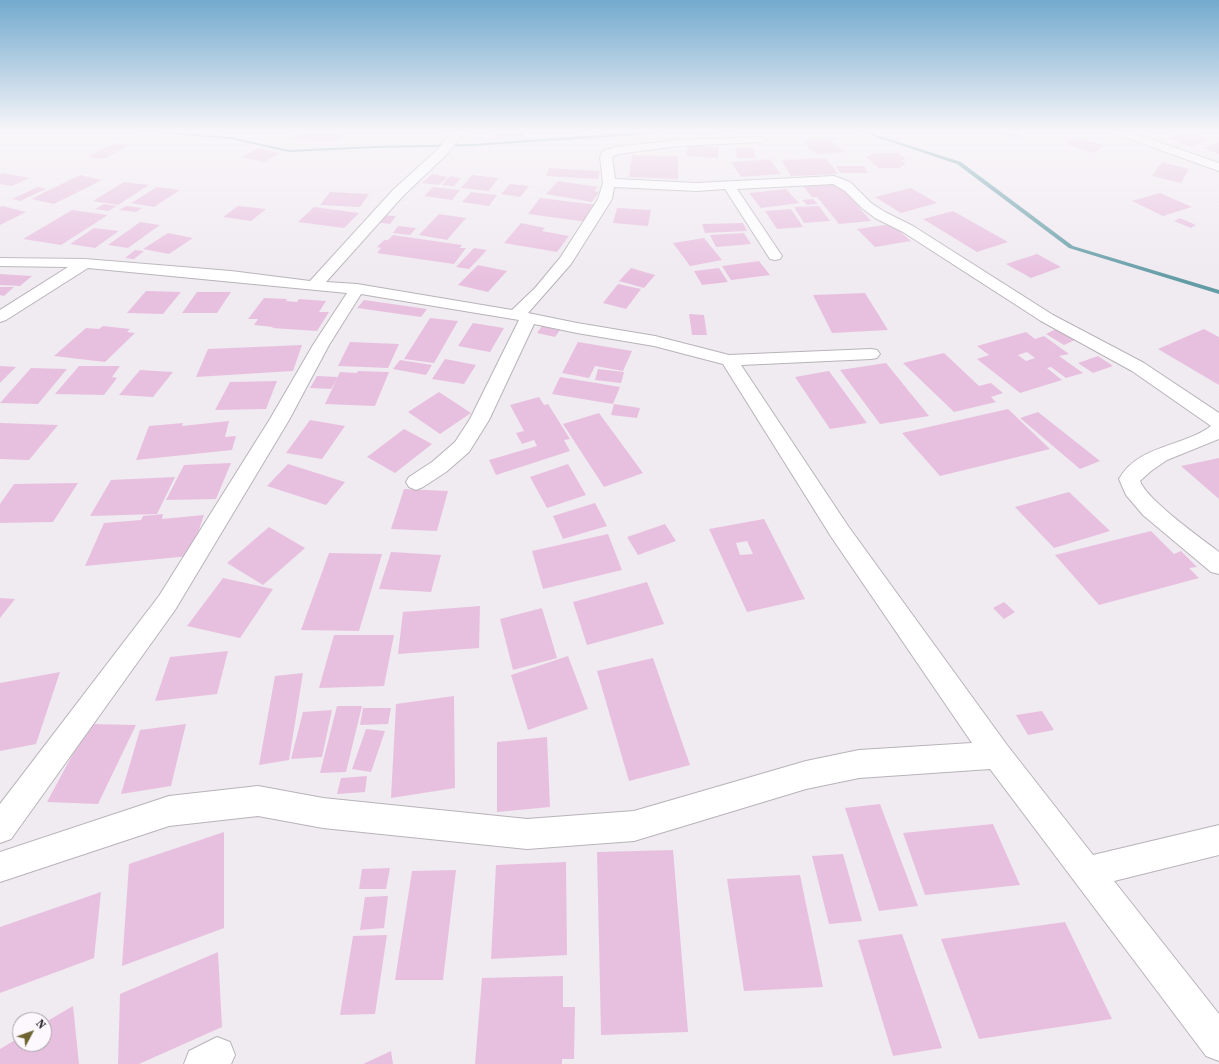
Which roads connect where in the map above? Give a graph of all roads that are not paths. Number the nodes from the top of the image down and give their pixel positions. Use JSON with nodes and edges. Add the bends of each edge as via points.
{"nodes":[{"id":1,"x":412,"y":180,"type":"edge"},
{"id":2,"x":609,"y":180,"type":"edge"},
{"id":3,"x":609,"y":183,"type":"junction"},
{"id":4,"x":729,"y":186,"type":"junction"},
{"id":5,"x":775,"y":256,"type":"dead end"},
{"id":6,"x":0,"y":262,"type":"edge"},
{"id":7,"x":84,"y":263,"type":"junction"},
{"id":8,"x":314,"y":286,"type":"junction"},
{"id":9,"x":358,"y":289,"type":"junction"},
{"id":10,"x":0,"y":317,"type":"edge"},
{"id":11,"x":522,"y":317,"type":"junction"},
{"id":12,"x":871,"y":354,"type":"dead end"},
{"id":13,"x":729,"y":360,"type":"junction"},
{"id":14,"x":1219,"y":422,"type":"edge"},
{"id":15,"x":1219,"y":430,"type":"edge"},
{"id":16,"x":416,"y":482,"type":"dead end"},
{"id":17,"x":1219,"y":565,"type":"edge"},
{"id":18,"x":997,"y":755,"type":"junction"},
{"id":19,"x":0,"y":828,"type":"edge"},
{"id":20,"x":1219,"y":840,"type":"edge"},
{"id":21,"x":0,"y":867,"type":"edge"},
{"id":22,"x":1088,"y":872,"type":"junction"},
{"id":23,"x":1219,"y":1043,"type":"edge"}],
"edges":[{"from":1,"to":8,"type":"street"},
{"from":2,"to":3,"type":"street"},
{"from":3,"to":4,"type":"street"},
{"from":3,"to":11,"type":"street","via":[[605,199],[566,261]]},
{"from":4,"to":5,"type":"street"},
{"from":4,"to":14,"type":"street","via":[[834,180],[841,182],[870,209],[908,229],[1047,318],[1138,366]]},
{"from":6,"to":7,"type":"street"},
{"from":7,"to":8,"type":"street"},
{"from":7,"to":10,"type":"street"},
{"from":8,"to":9,"type":"street"},
{"from":9,"to":11,"type":"street"},
{"from":9,"to":19,"type":"street","via":[[321,345],[279,420],[167,603]]},
{"from":11,"to":13,"type":"street","via":[[655,341]]},
{"from":11,"to":16,"type":"street","via":[[479,420],[462,447]]},
{"from":12,"to":13,"type":"street"},
{"from":13,"to":18,"type":"street","via":[[840,532]]},
{"from":15,"to":17,"type":"street","via":[[1143,464],[1129,480],[1133,490],[1151,509]]},
{"from":18,"to":21,"type":"street","via":[[859,764],[806,775],[634,826],[527,834],[323,813],[250,801],[169,811]]},
{"from":18,"to":22,"type":"street"},
{"from":20,"to":22,"type":"street"},
{"from":22,"to":23,"type":"street"}]}
